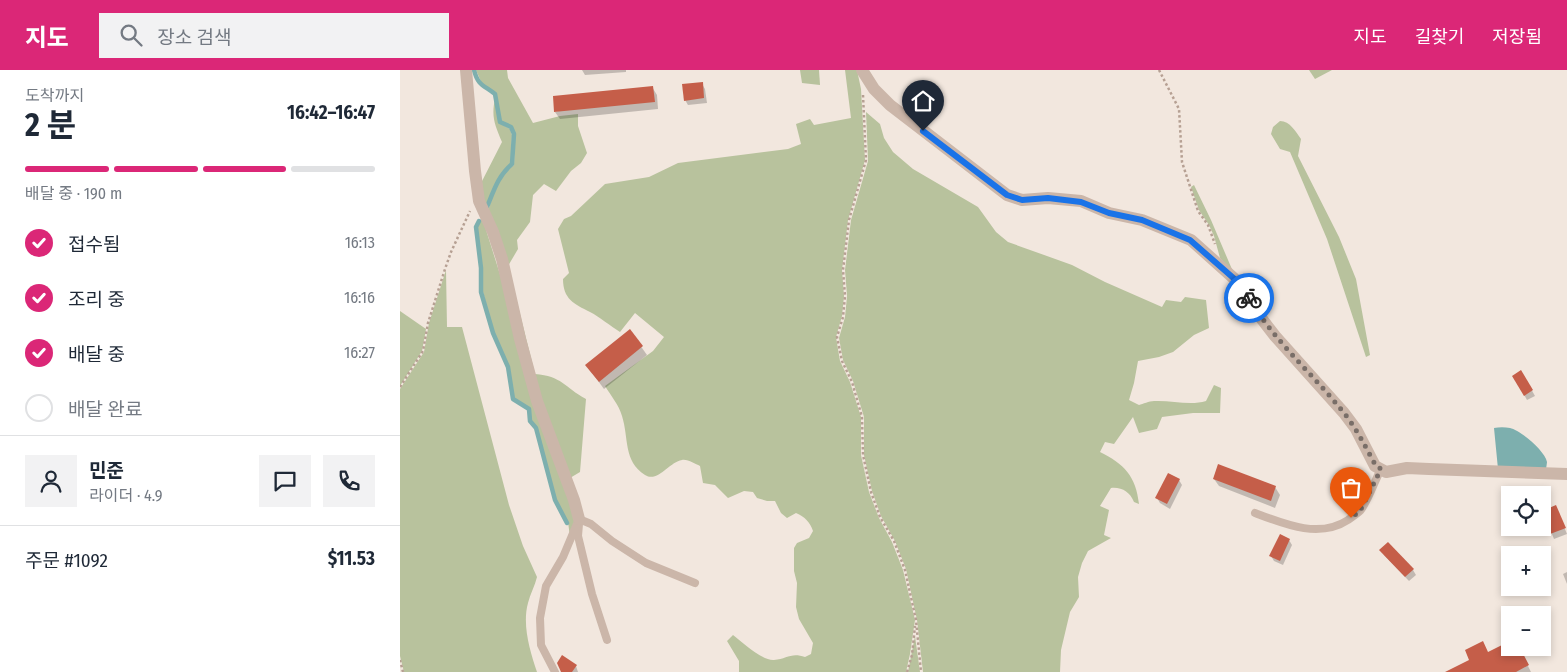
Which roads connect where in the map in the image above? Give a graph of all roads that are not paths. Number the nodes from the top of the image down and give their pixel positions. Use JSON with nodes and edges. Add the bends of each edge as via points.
{"nodes":[{"id":1,"x":466,"y":70,"type":"edge"},
{"id":2,"x":862,"y":71,"type":"edge"},
{"id":3,"x":1381,"y":469,"type":"junction"},
{"id":4,"x":1567,"y":474,"type":"edge"},
{"id":5,"x":1256,"y":513,"type":"dead end"},
{"id":6,"x":579,"y":519,"type":"junction"},
{"id":7,"x":695,"y":583,"type":"dead end"},
{"id":8,"x":607,"y":640,"type":"dead end"},
{"id":9,"x":555,"y":672,"type":"edge"}],
"edges":[{"from":1,"to":6,"type":"street","via":[[479,202],[494,232],[537,401]]},
{"from":2,"to":3,"type":"street","via":[[890,106],[1007,195],[1022,200],[1048,198],[1081,202],[1109,213],[1142,220],[1190,240],[1238,282],[1275,336],[1344,413],[1376,466]]},
{"from":3,"to":4,"type":"street","via":[[1386,472],[1429,468]]},
{"from":3,"to":5,"type":"lane","via":[[1360,511],[1341,524],[1308,529]]},
{"from":6,"to":7,"type":"lane","via":[[646,563]]},
{"from":6,"to":8,"type":"lane","via":[[578,536]]},
{"from":6,"to":9,"type":"lane","via":[[546,586],[540,618],[541,645]]}]}
